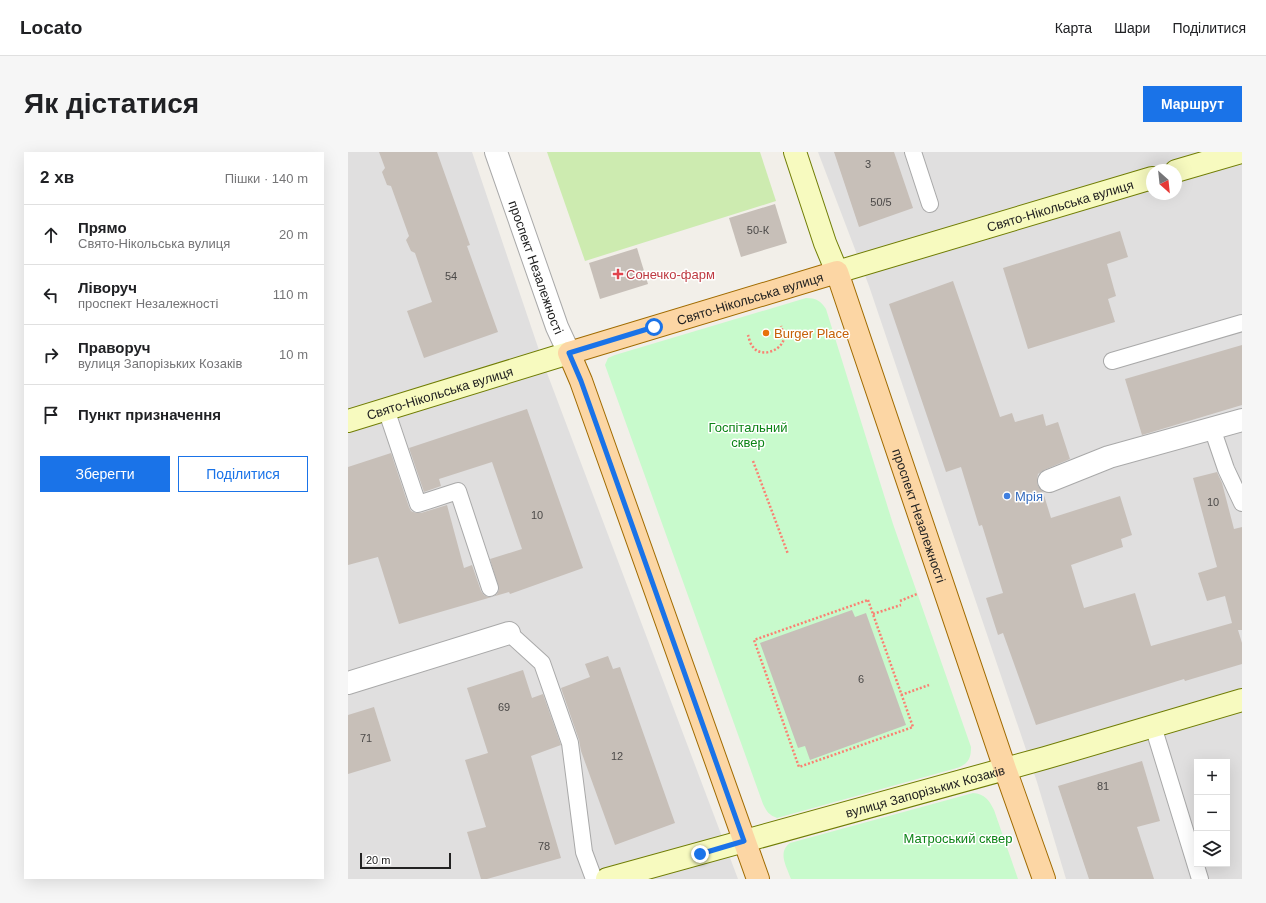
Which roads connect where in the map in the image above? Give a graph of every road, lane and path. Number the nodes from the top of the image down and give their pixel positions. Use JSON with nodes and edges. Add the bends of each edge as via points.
{"nodes":[{"id":1,"x":496,"y":152,"type":"edge"},
{"id":2,"x":795,"y":152,"type":"edge"},
{"id":3,"x":913,"y":152,"type":"edge"},
{"id":4,"x":1240,"y":152,"type":"edge"},
{"id":5,"x":1182,"y":169,"type":"edge"},
{"id":6,"x":1146,"y":180,"type":"edge"},
{"id":7,"x":930,"y":204,"type":"dead end"},
{"id":8,"x":836,"y":272,"type":"junction"},
{"id":9,"x":1242,"y":323,"type":"edge"},
{"id":10,"x":781,"y":326,"type":"dead end"},
{"id":11,"x":748,"y":335,"type":"dead end"},
{"id":12,"x":569,"y":353,"type":"junction"},
{"id":13,"x":1112,"y":361,"type":"dead end"},
{"id":14,"x":386,"y":409,"type":"junction"},
{"id":15,"x":1242,"y":420,"type":"edge"},
{"id":16,"x":348,"y":421,"type":"edge"},
{"id":17,"x":1212,"y":428,"type":"junction"},
{"id":18,"x":753,"y":461,"type":"dead end"},
{"id":19,"x":1049,"y":481,"type":"dead end"},
{"id":20,"x":1242,"y":503,"type":"edge"},
{"id":21,"x":788,"y":554,"type":"dead end"},
{"id":22,"x":490,"y":588,"type":"dead end"},
{"id":23,"x":917,"y":594,"type":"dead end"},
{"id":24,"x":900,"y":601,"type":"dead end"},
{"id":25,"x":902,"y":604,"type":"dead end"},
{"id":26,"x":873,"y":614,"type":"junction"},
{"id":27,"x":509,"y":633,"type":"joint"},
{"id":28,"x":348,"y":683,"type":"edge"},
{"id":29,"x":929,"y":685,"type":"dead end"},
{"id":30,"x":901,"y":695,"type":"junction"},
{"id":31,"x":1242,"y":700,"type":"edge"},
{"id":32,"x":1153,"y":726,"type":"junction"},
{"id":33,"x":1005,"y":769,"type":"junction"},
{"id":34,"x":744,"y":841,"type":"junction"},
{"id":35,"x":594,"y":879,"type":"edge"},
{"id":36,"x":607,"y":879,"type":"edge"},
{"id":37,"x":758,"y":879,"type":"edge"},
{"id":38,"x":1044,"y":879,"type":"edge"},
{"id":39,"x":1200,"y":879,"type":"edge"}],
"edges":[{"from":1,"to":12,"type":"street","name":"проспект Незалежності"},
{"from":2,"to":8,"type":"main road","name":"проспект Незалежності"},
{"from":3,"to":7,"type":"lane"},
{"from":4,"to":5,"type":"main road"},
{"from":6,"to":8,"type":"main road","name":"Свято-Нікольська вулиця"},
{"from":8,"to":12,"type":"main road","name":"Свято-Нікольська вулиця"},
{"from":8,"to":33,"type":"main road","name":"проспект Незалежності"},
{"from":9,"to":13,"type":"lane"},
{"from":10,"to":11,"type":"path","via":[[784,338],[781,346],[768,352],[761,352],[753,347]]},
{"from":12,"to":14,"type":"main road","name":"Свято-Нікольська вулиця"},
{"from":12,"to":34,"type":"main road","name":"проспект Незалежності"},
{"from":14,"to":16,"type":"main road","name":"Свято-Нікольська вулиця"},
{"from":14,"to":22,"type":"lane","via":[[418,504],[458,491]]},
{"from":15,"to":17,"type":"street"},
{"from":17,"to":19,"type":"street","via":[[1109,457]]},
{"from":17,"to":20,"type":"lane","via":[[1226,469]]},
{"from":18,"to":21,"type":"path"},
{"from":23,"to":24,"type":"path"},
{"from":25,"to":26,"type":"path"},
{"from":26,"to":30,"type":"path"},
{"from":26,"to":30,"type":"path","via":[[868,600],[754,640],[799,767],[913,727]]},
{"from":27,"to":28,"type":"street"},
{"from":27,"to":35,"type":"lane","via":[[542,663],[570,743],[584,852]]},
{"from":29,"to":30,"type":"path"},
{"from":31,"to":32,"type":"main road","name":"вулиця Запорізьких Козаків"},
{"from":32,"to":33,"type":"main road","name":"вулиця Запорізьких Козаків"},
{"from":32,"to":39,"type":"lane"},
{"from":33,"to":34,"type":"main road","name":"вулиця Запорізьких Козаків"},
{"from":33,"to":38,"type":"main road","name":"проспект Незалежності"},
{"from":34,"to":36,"type":"main road","name":"вулиця Запорізьких Козаків"},
{"from":34,"to":37,"type":"main road","name":"проспект Незалежності"}]}
